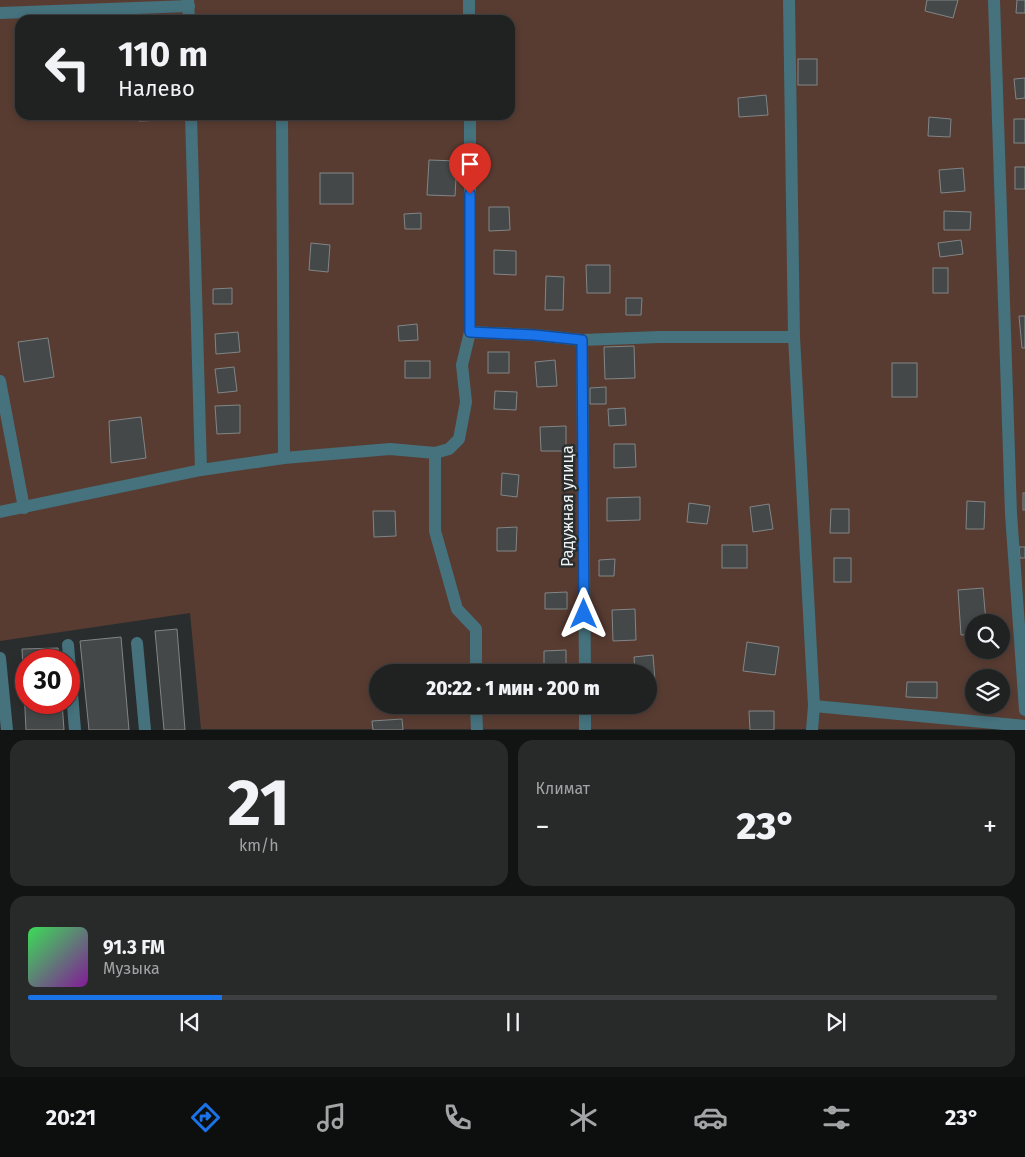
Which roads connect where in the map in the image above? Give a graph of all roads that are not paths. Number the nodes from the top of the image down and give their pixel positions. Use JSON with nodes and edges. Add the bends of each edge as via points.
{"nodes":[{"id":1,"x":469,"y":0,"type":"edge"},
{"id":2,"x":789,"y":0,"type":"edge"},
{"id":3,"x":994,"y":0,"type":"edge"},
{"id":4,"x":189,"y":3,"type":"edge"},
{"id":5,"x":0,"y":13,"type":"edge"},
{"id":6,"x":469,"y":15,"type":"edge"},
{"id":7,"x":191,"y":120,"type":"edge"},
{"id":8,"x":282,"y":120,"type":"edge"},
{"id":9,"x":470,"y":120,"type":"edge"},
{"id":10,"x":470,"y":332,"type":"junction"},
{"id":11,"x":794,"y":338,"type":"junction"},
{"id":12,"x":582,"y":340,"type":"junction"},
{"id":13,"x":0,"y":381,"type":"edge"},
{"id":14,"x":434,"y":453,"type":"junction"},
{"id":15,"x":284,"y":458,"type":"junction"},
{"id":16,"x":201,"y":470,"type":"junction"},
{"id":17,"x":24,"y":508,"type":"junction"},
{"id":18,"x":0,"y":512,"type":"edge"},
{"id":19,"x":137,"y":643,"type":"dead end"},
{"id":20,"x":68,"y":645,"type":"dead end"},
{"id":21,"x":0,"y":658,"type":"edge"},
{"id":22,"x":476,"y":664,"type":"edge"},
{"id":23,"x":585,"y":664,"type":"edge"},
{"id":24,"x":814,"y":706,"type":"junction"},
{"id":25,"x":1025,"y":710,"type":"edge"},
{"id":26,"x":476,"y":714,"type":"edge"},
{"id":27,"x":585,"y":714,"type":"edge"},
{"id":28,"x":1025,"y":726,"type":"edge"},
{"id":29,"x":7,"y":730,"type":"edge"},
{"id":30,"x":75,"y":730,"type":"edge"},
{"id":31,"x":145,"y":730,"type":"edge"},
{"id":32,"x":477,"y":730,"type":"edge"},
{"id":33,"x":585,"y":730,"type":"edge"},
{"id":34,"x":812,"y":730,"type":"edge"}],
"edges":[{"from":1,"to":6,"type":"street"},
{"from":2,"to":11,"type":"street"},
{"from":3,"to":25,"type":"street","via":[[1011,514]]},
{"from":4,"to":5,"type":"street"},
{"from":7,"to":16,"type":"street"},
{"from":8,"to":15,"type":"street"},
{"from":9,"to":10,"type":"street"},
{"from":10,"to":12,"type":"street"},
{"from":10,"to":14,"type":"street","via":[[462,365],[466,402],[459,439],[450,449]]},
{"from":11,"to":12,"type":"street"},
{"from":11,"to":24,"type":"street"},
{"from":12,"to":23,"type":"street","name":"Радужная улица"},
{"from":13,"to":17,"type":"street"},
{"from":14,"to":15,"type":"street","via":[[390,449]]},
{"from":14,"to":22,"type":"street","via":[[434,531],[457,609],[476,629]]},
{"from":15,"to":16,"type":"street"},
{"from":16,"to":17,"type":"street"},
{"from":17,"to":18,"type":"street"},
{"from":19,"to":31,"type":"street"},
{"from":20,"to":30,"type":"street"},
{"from":21,"to":29,"type":"street"},
{"from":24,"to":28,"type":"street"},
{"from":24,"to":34,"type":"street"},
{"from":26,"to":32,"type":"street"},
{"from":27,"to":33,"type":"street"}]}
